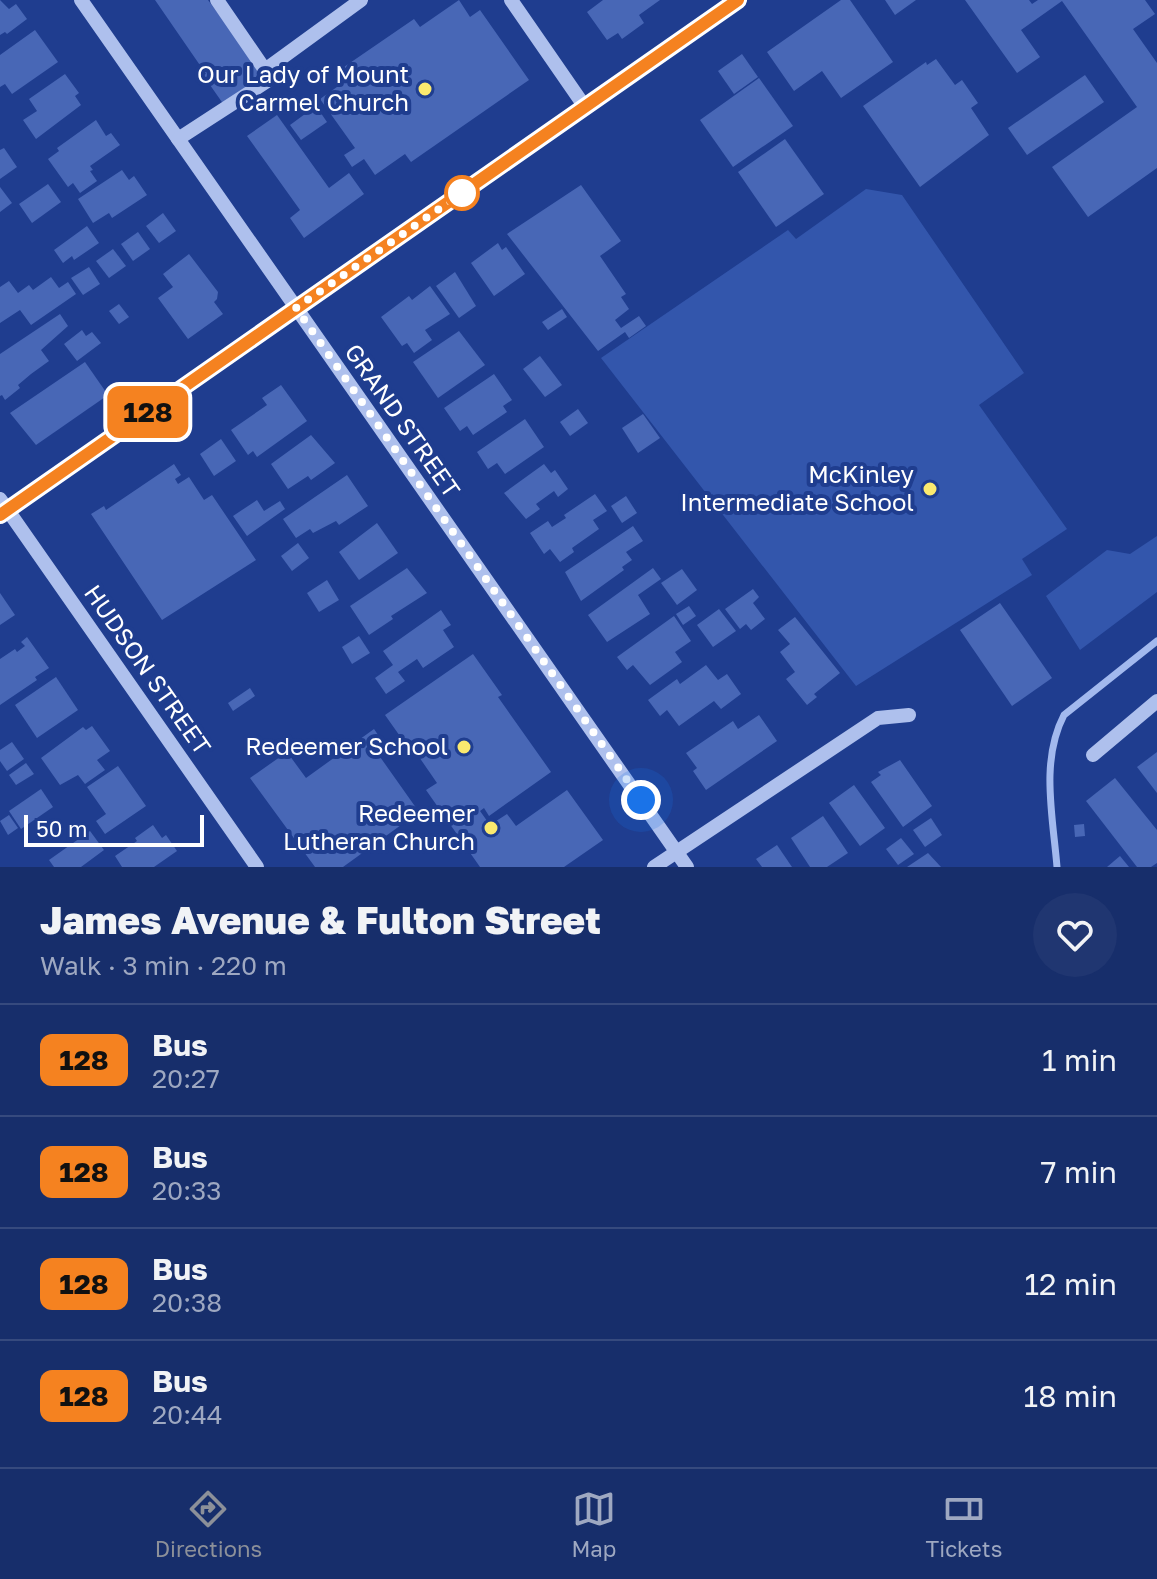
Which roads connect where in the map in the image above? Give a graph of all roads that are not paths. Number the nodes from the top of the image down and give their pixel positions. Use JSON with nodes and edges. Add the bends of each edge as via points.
{"nodes":[{"id":1,"x":81,"y":0,"type":"edge"},
{"id":2,"x":217,"y":0,"type":"edge"},
{"id":3,"x":361,"y":0,"type":"edge"},
{"id":4,"x":511,"y":0,"type":"edge"},
{"id":5,"x":738,"y":0,"type":"edge"},
{"id":6,"x":265,"y":70,"type":"junction"},
{"id":7,"x":585,"y":107,"type":"junction"},
{"id":8,"x":178,"y":139,"type":"junction"},
{"id":9,"x":296,"y":308,"type":"junction"},
{"id":10,"x":2,"y":508,"type":"edge"},
{"id":11,"x":1157,"y":701,"type":"edge"},
{"id":12,"x":909,"y":715,"type":"dead end"},
{"id":13,"x":1093,"y":755,"type":"dead end"},
{"id":14,"x":677,"y":851,"type":"junction"},
{"id":15,"x":257,"y":867,"type":"edge"},
{"id":16,"x":654,"y":867,"type":"edge"},
{"id":17,"x":687,"y":867,"type":"edge"}],
"edges":[{"from":1,"to":8,"type":"street","name":"GRAND STREET"},
{"from":2,"to":6,"type":"street"},
{"from":3,"to":6,"type":"street"},
{"from":4,"to":7,"type":"street"},
{"from":5,"to":7,"type":"street"},
{"from":6,"to":8,"type":"street","via":[[272,78]]},
{"from":7,"to":9,"type":"street"},
{"from":8,"to":9,"type":"street","name":"GRAND STREET"},
{"from":9,"to":10,"type":"street"},
{"from":9,"to":14,"type":"street","name":"GRAND STREET"},
{"from":10,"to":15,"type":"street","name":"HUDSON STREET"},
{"from":11,"to":13,"type":"street"},
{"from":12,"to":14,"type":"street","via":[[878,718]]},
{"from":14,"to":16,"type":"street"},
{"from":14,"to":17,"type":"street","name":"GRAND STREET"}]}
